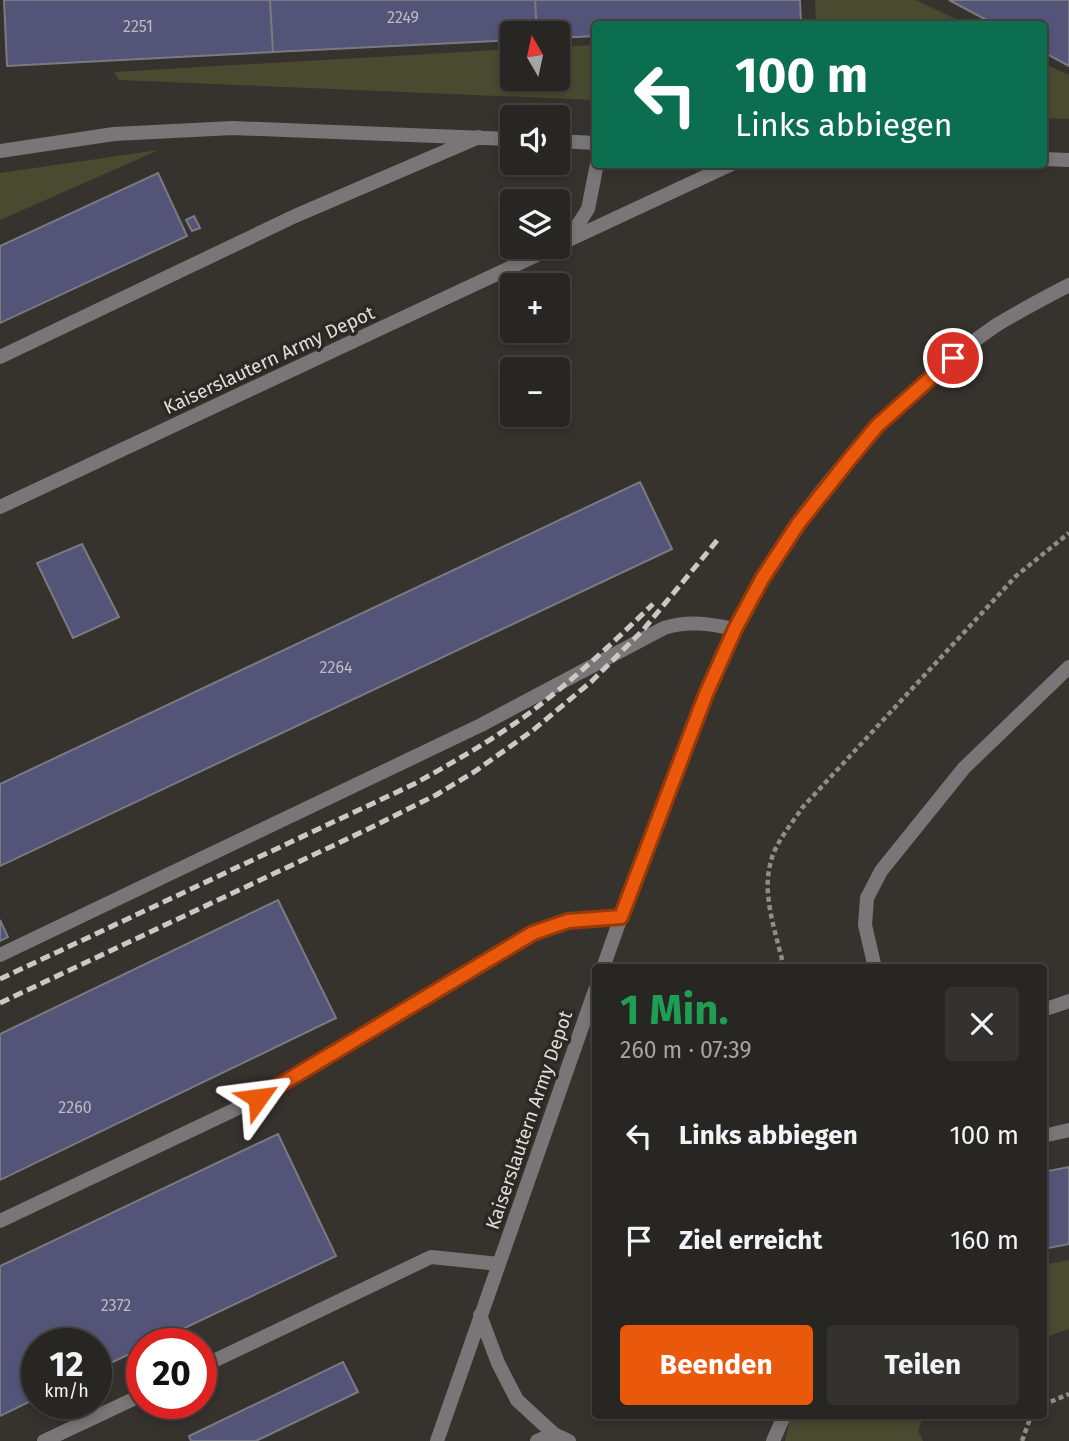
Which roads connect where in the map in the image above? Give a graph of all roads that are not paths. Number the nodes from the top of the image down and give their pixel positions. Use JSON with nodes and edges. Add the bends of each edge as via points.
{"nodes":[{"id":1,"x":479,"y":137,"type":"junction"},
{"id":2,"x":500,"y":138,"type":"edge"},
{"id":3,"x":570,"y":142,"type":"edge"},
{"id":4,"x":592,"y":145,"type":"edge"},
{"id":5,"x":0,"y":151,"type":"edge"},
{"id":6,"x":1047,"y":159,"type":"edge"},
{"id":7,"x":1069,"y":160,"type":"edge"},
{"id":8,"x":596,"y":168,"type":"edge"},
{"id":9,"x":723,"y":168,"type":"edge"},
{"id":10,"x":570,"y":234,"type":"edge"},
{"id":11,"x":570,"y":239,"type":"edge"},
{"id":12,"x":528,"y":259,"type":"edge"},
{"id":13,"x":1069,"y":285,"type":"edge"},
{"id":14,"x":0,"y":357,"type":"edge"},
{"id":15,"x":0,"y":508,"type":"edge"},
{"id":16,"x":735,"y":629,"type":"junction"},
{"id":17,"x":1069,"y":667,"type":"edge"},
{"id":18,"x":621,"y":917,"type":"junction"},
{"id":19,"x":0,"y":955,"type":"edge"},
{"id":20,"x":604,"y":964,"type":"edge"},
{"id":21,"x":874,"y":964,"type":"edge"},
{"id":22,"x":592,"y":999,"type":"edge"},
{"id":23,"x":1069,"y":1001,"type":"edge"},
{"id":24,"x":1047,"y":1009,"type":"edge"},
{"id":25,"x":1069,"y":1129,"type":"edge"},
{"id":26,"x":1047,"y":1135,"type":"edge"},
{"id":27,"x":0,"y":1221,"type":"edge"},
{"id":28,"x":499,"y":1264,"type":"junction"},
{"id":29,"x":480,"y":1315,"type":"junction"},
{"id":30,"x":217,"y":1359,"type":"edge"},
{"id":31,"x":126,"y":1403,"type":"edge"},
{"id":32,"x":783,"y":1419,"type":"edge"},
{"id":33,"x":555,"y":1434,"type":"junction"},
{"id":34,"x":44,"y":1441,"type":"edge"},
{"id":35,"x":437,"y":1441,"type":"edge"},
{"id":36,"x":537,"y":1441,"type":"edge"},
{"id":37,"x":569,"y":1441,"type":"edge"},
{"id":38,"x":773,"y":1441,"type":"edge"}],
"edges":[{"from":1,"to":2,"type":"lane"},
{"from":1,"to":5,"type":"lane","via":[[233,128],[114,134]]},
{"from":1,"to":14,"type":"lane","via":[[295,216]]},
{"from":3,"to":4,"type":"lane"},
{"from":6,"to":7,"type":"lane"},
{"from":8,"to":10,"type":"lane","via":[[588,209]]},
{"from":9,"to":11,"type":"lane","name":"Kaiserslautern Army Depot"},
{"from":12,"to":15,"type":"lane","name":"Kaiserslautern Army Depot"},
{"from":13,"to":16,"type":"lane","via":[[996,326],[877,426],[798,524]]},
{"from":16,"to":18,"type":"lane"},
{"from":16,"to":19,"type":"lane","via":[[702,622],[664,628],[481,725]]},
{"from":17,"to":21,"type":"lane","via":[[964,768],[881,871],[867,898],[865,925]]},
{"from":18,"to":20,"type":"lane"},
{"from":18,"to":27,"type":"lane","via":[[568,921],[533,933],[258,1098]]},
{"from":22,"to":28,"type":"lane","name":"Kaiserslautern Army Depot"},
{"from":23,"to":24,"type":"lane"},
{"from":25,"to":26,"type":"lane"},
{"from":28,"to":29,"type":"lane","name":"Kaiserslautern Army Depot"},
{"from":28,"to":30,"type":"lane","via":[[431,1257]]},
{"from":29,"to":33,"type":"lane","via":[[517,1400]]},
{"from":29,"to":35,"type":"lane","name":"Kaiserslautern Army Depot"},
{"from":31,"to":34,"type":"lane"},
{"from":32,"to":38,"type":"lane"},
{"from":33,"to":36,"type":"lane"},
{"from":33,"to":37,"type":"lane"}]}
